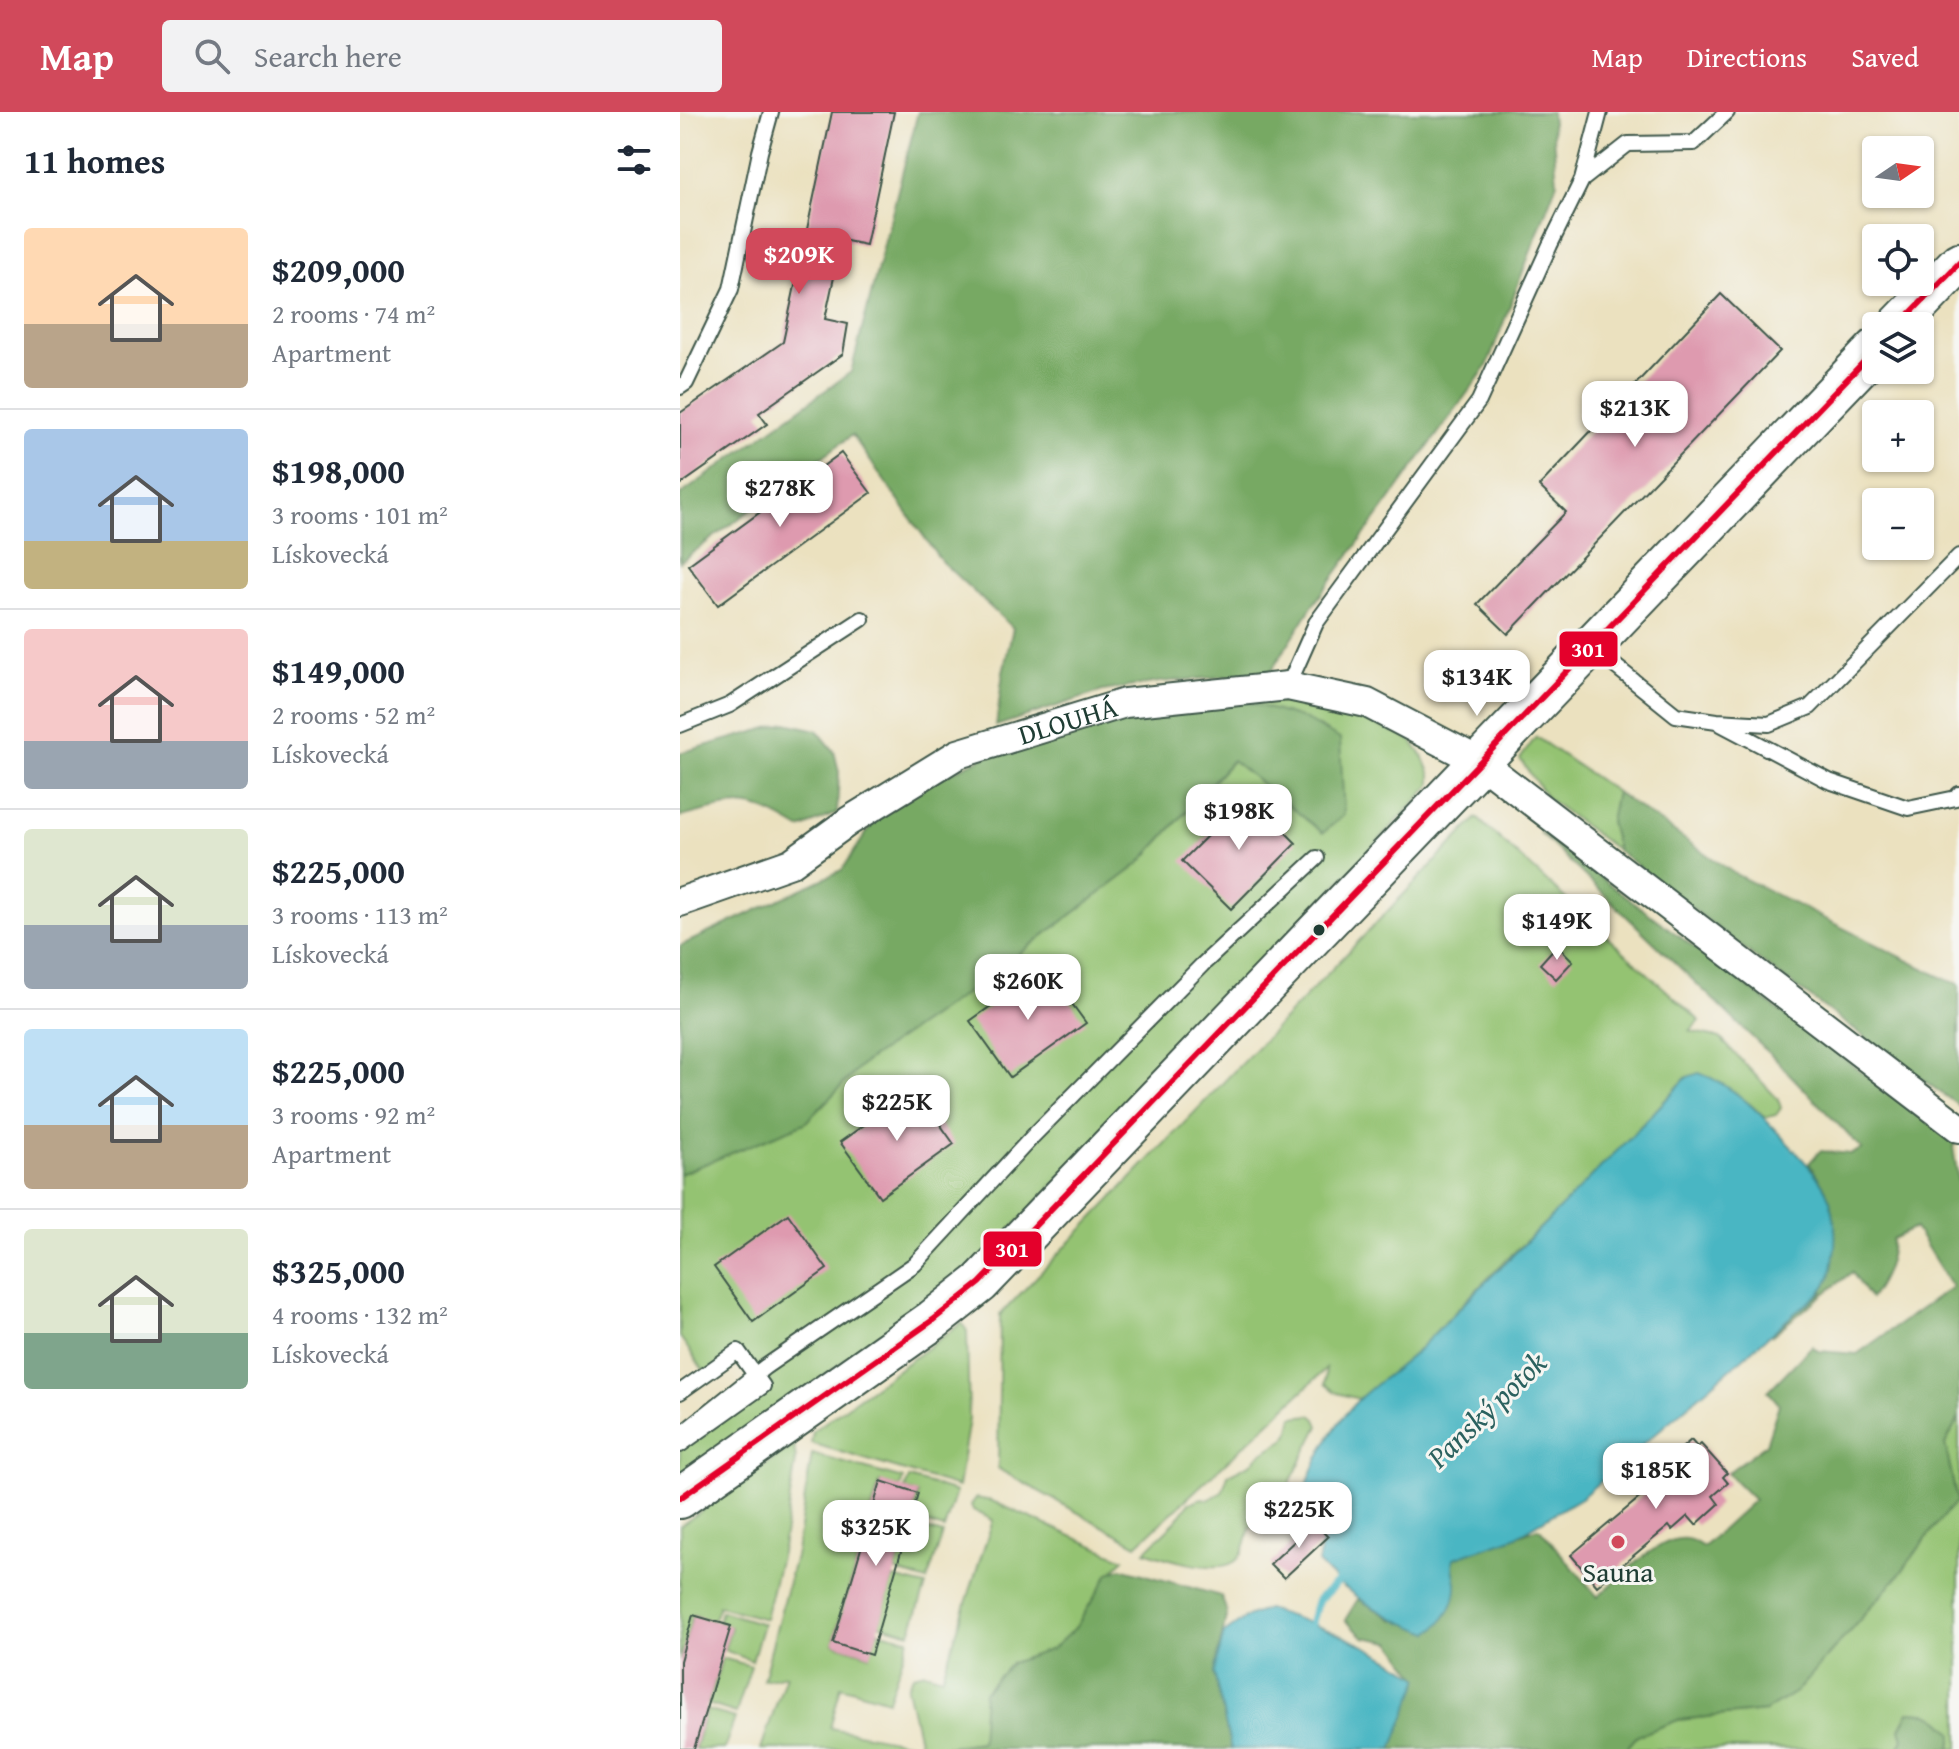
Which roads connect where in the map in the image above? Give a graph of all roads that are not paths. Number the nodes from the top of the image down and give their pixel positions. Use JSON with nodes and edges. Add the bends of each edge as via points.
{"nodes":[{"id":1,"x":771,"y":112,"type":"edge"},
{"id":2,"x":1600,"y":112,"type":"edge"},
{"id":3,"x":1727,"y":112,"type":"edge"},
{"id":4,"x":1582,"y":180,"type":"junction"},
{"id":5,"x":1959,"y":263,"type":"edge"},
{"id":6,"x":1912,"y":312,"type":"edge"},
{"id":7,"x":1862,"y":364,"type":"edge"},
{"id":8,"x":680,"y":387,"type":"edge"},
{"id":9,"x":1959,"y":556,"type":"edge"},
{"id":10,"x":862,"y":619,"type":"dead end"},
{"id":11,"x":1591,"y":646,"type":"junction"},
{"id":12,"x":1288,"y":686,"type":"junction"},
{"id":13,"x":1717,"y":721,"type":"junction"},
{"id":14,"x":680,"y":725,"type":"edge"},
{"id":15,"x":1480,"y":762,"type":"junction"},
{"id":16,"x":1959,"y":794,"type":"edge"},
{"id":17,"x":1317,"y":858,"type":"dead end"},
{"id":18,"x":680,"y":902,"type":"edge"},
{"id":19,"x":1959,"y":1128,"type":"edge"},
{"id":20,"x":756,"y":1375,"type":"junction"},
{"id":21,"x":680,"y":1392,"type":"edge"},
{"id":22,"x":680,"y":1435,"type":"edge"},
{"id":23,"x":680,"y":1445,"type":"edge"},
{"id":24,"x":680,"y":1498,"type":"edge"}],
"edges":[{"from":1,"to":8,"type":"lane","via":[[731,289]]},
{"from":2,"to":4,"type":"lane"},
{"from":3,"to":4,"type":"lane","via":[[1694,143],[1628,144]]},
{"from":4,"to":12,"type":"lane","via":[[1479,401],[1316,623]]},
{"from":5,"to":6,"type":"main road"},
{"from":7,"to":11,"type":"main road"},
{"from":9,"to":13,"type":"lane","via":[[1810,707],[1769,724]]},
{"from":10,"to":14,"type":"lane","via":[[730,705]]},
{"from":11,"to":13,"type":"lane","via":[[1676,715]]},
{"from":11,"to":15,"type":"main road"},
{"from":12,"to":15,"type":"street","name":"DLOUHÁ","via":[[1367,703]]},
{"from":12,"to":18,"type":"street","name":"DLOUHÁ","via":[[1125,703],[958,754],[791,863]]},
{"from":13,"to":16,"type":"lane","via":[[1829,781],[1908,808]]},
{"from":15,"to":19,"type":"street","name":"DLOUHÁ"},
{"from":15,"to":24,"type":"main road","via":[[980,1283]]},
{"from":17,"to":20,"type":"lane","via":[[1202,965],[915,1264]]},
{"from":20,"to":21,"type":"lane","via":[[738,1351]]},
{"from":20,"to":22,"type":"lane"},
{"from":20,"to":23,"type":"lane","via":[[763,1386]]}]}
